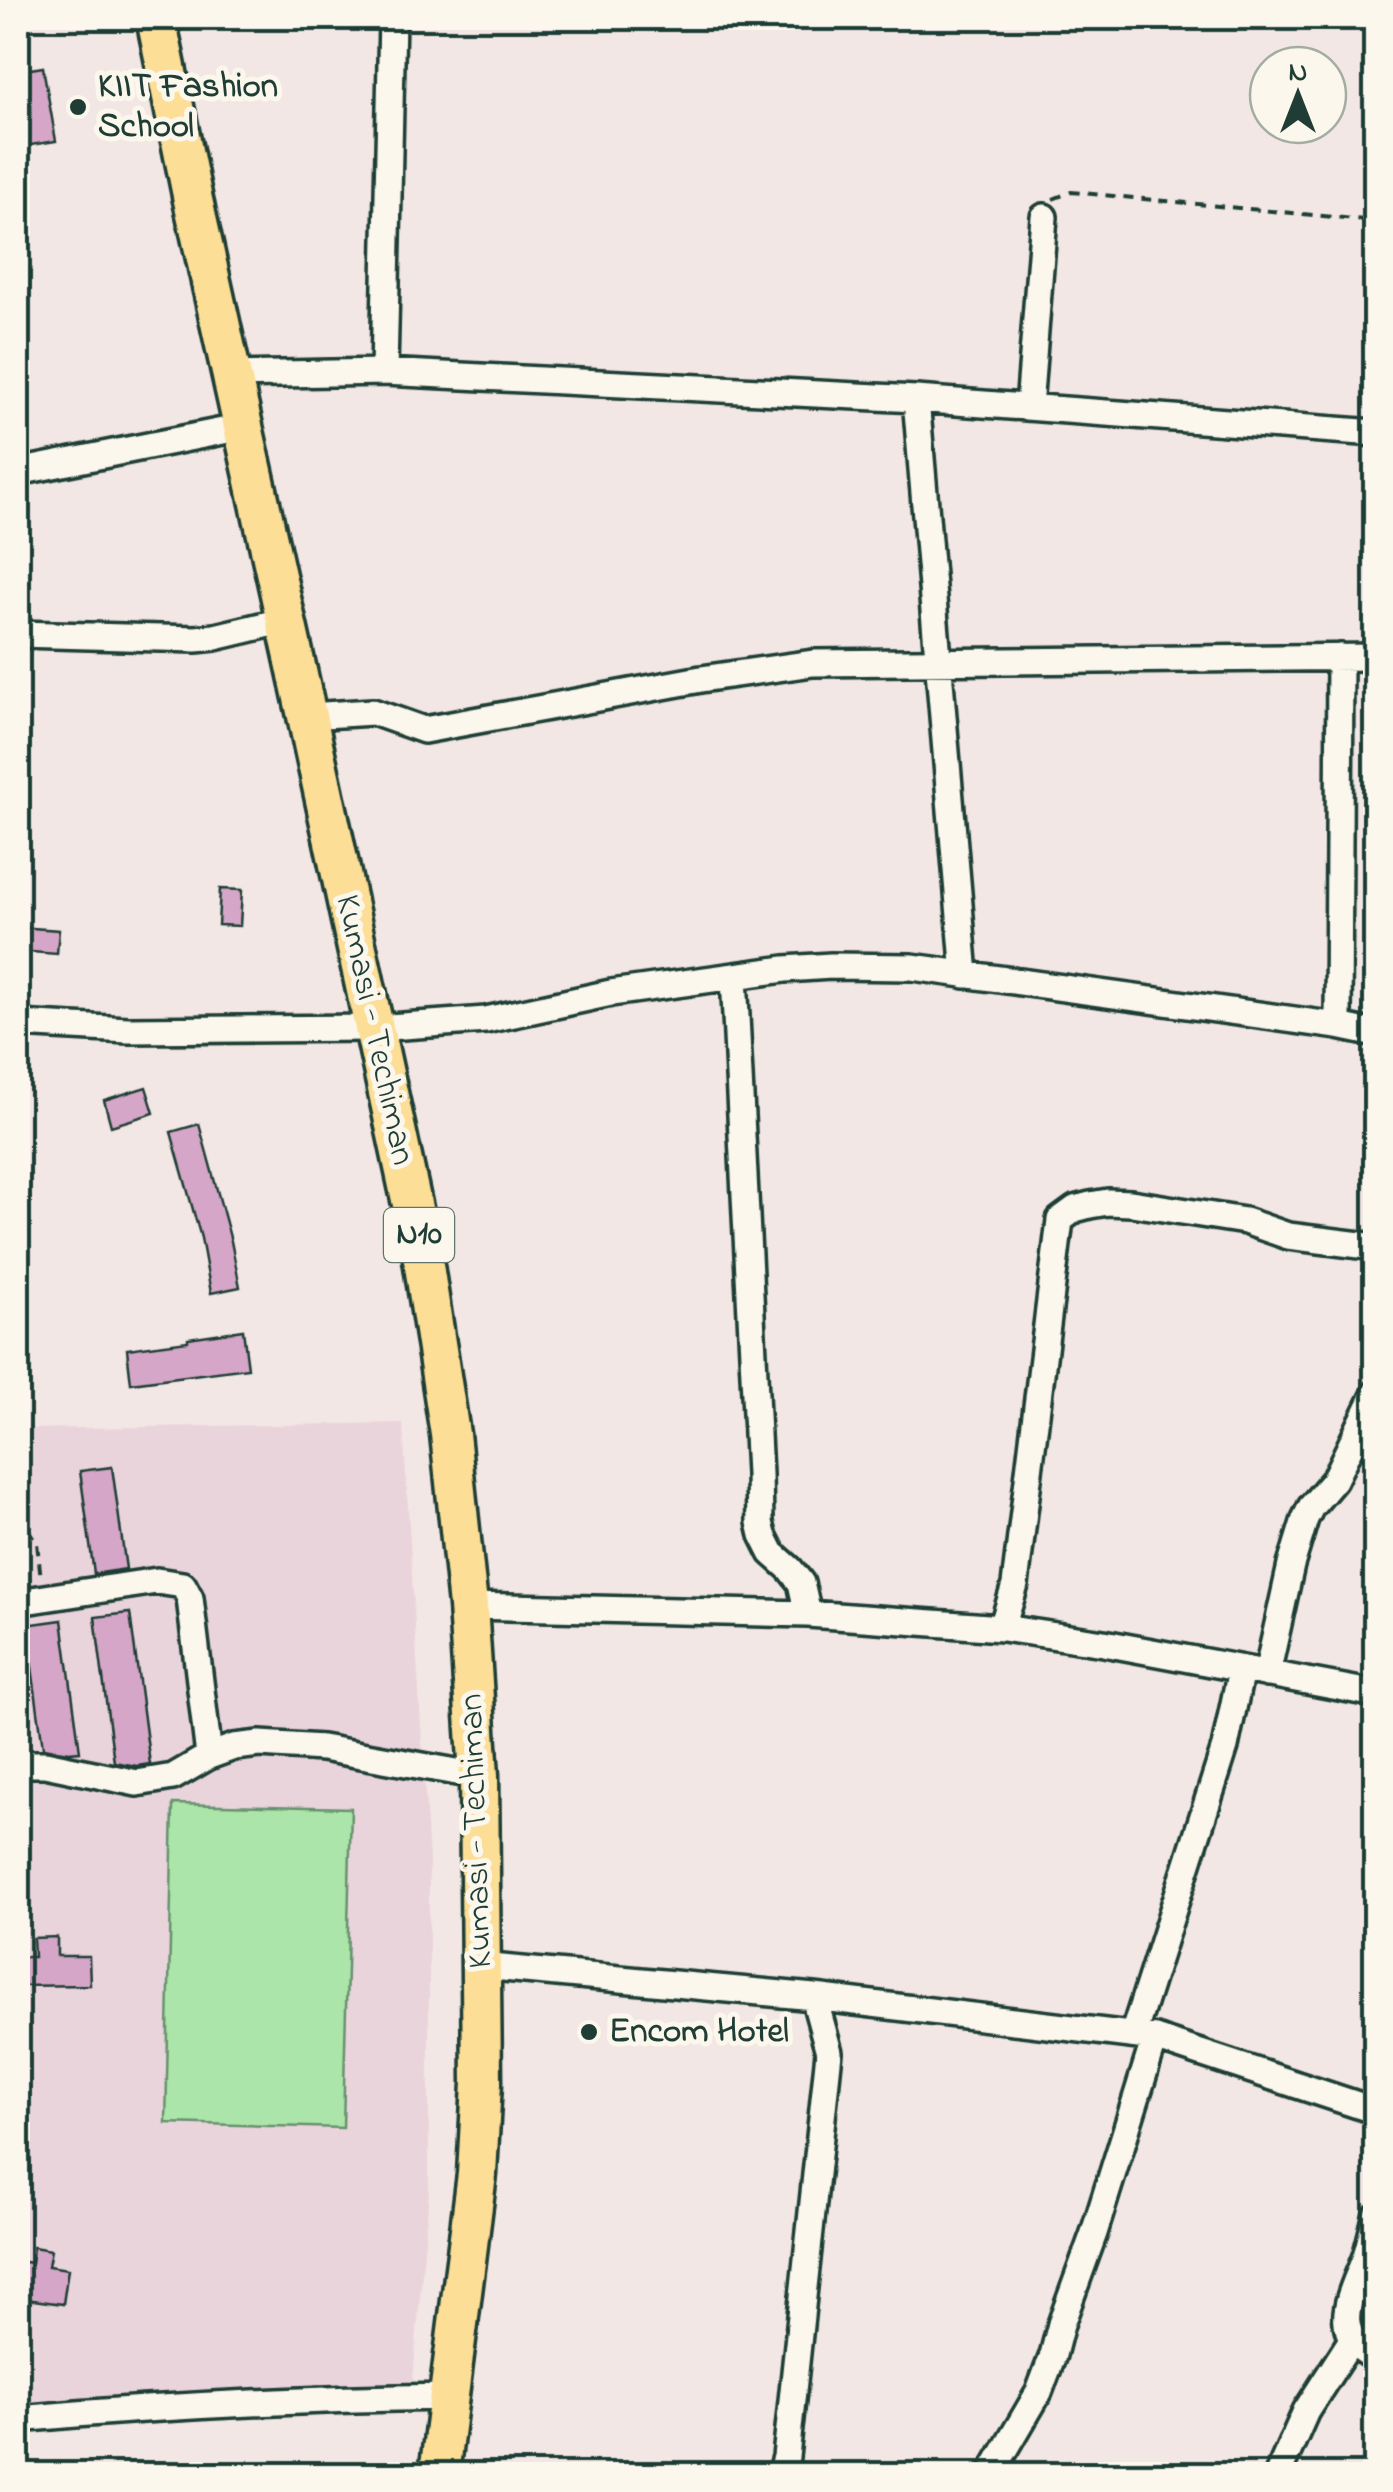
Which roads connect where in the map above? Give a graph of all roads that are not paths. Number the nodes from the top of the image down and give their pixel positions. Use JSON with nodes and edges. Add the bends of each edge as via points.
{"nodes":[{"id":1,"x":156,"y":18,"type":"edge"},
{"id":2,"x":392,"y":18,"type":"edge"},
{"id":3,"x":1044,"y":217,"type":"road end"},
{"id":4,"x":384,"y":372,"type":"junction"},
{"id":5,"x":231,"y":375,"type":"junction"},
{"id":6,"x":916,"y":398,"type":"junction"},
{"id":7,"x":1029,"y":407,"type":"junction"},
{"id":8,"x":243,"y":427,"type":"junction"},
{"id":9,"x":1376,"y":433,"type":"edge"},
{"id":10,"x":18,"y":472,"type":"edge"},
{"id":11,"x":286,"y":620,"type":"junction"},
{"id":12,"x":18,"y":634,"type":"edge"},
{"id":13,"x":1340,"y":657,"type":"junction"},
{"id":14,"x":1376,"y":657,"type":"edge"},
{"id":15,"x":938,"y":662,"type":"junction"},
{"id":16,"x":307,"y":716,"type":"junction"},
{"id":17,"x":965,"y":975,"type":"junction"},
{"id":18,"x":734,"y":976,"type":"junction"},
{"id":19,"x":18,"y":1024,"type":"edge"},
{"id":20,"x":1338,"y":1026,"type":"junction"},
{"id":21,"x":375,"y":1028,"type":"junction"},
{"id":22,"x":1376,"y":1034,"type":"edge"},
{"id":23,"x":1376,"y":1247,"type":"edge"},
{"id":24,"x":1376,"y":1393,"type":"edge"},
{"id":25,"x":30,"y":1600,"type":"edge"},
{"id":26,"x":468,"y":1606,"type":"junction"},
{"id":27,"x":808,"y":1614,"type":"junction"},
{"id":28,"x":1002,"y":1628,"type":"junction"},
{"id":29,"x":1240,"y":1670,"type":"junction"},
{"id":30,"x":1267,"y":1674,"type":"junction"},
{"id":31,"x":1376,"y":1694,"type":"edge"},
{"id":32,"x":210,"y":1756,"type":"junction"},
{"id":33,"x":18,"y":1764,"type":"edge"},
{"id":34,"x":479,"y":1776,"type":"junction"},
{"id":35,"x":481,"y":1966,"type":"junction"},
{"id":36,"x":814,"y":1997,"type":"junction"},
{"id":37,"x":1144,"y":2037,"type":"junction"},
{"id":38,"x":1376,"y":2111,"type":"edge"},
{"id":39,"x":1376,"y":2217,"type":"edge"},
{"id":40,"x":1351,"y":2341,"type":"junction"},
{"id":41,"x":1376,"y":2358,"type":"edge"},
{"id":42,"x":450,"y":2397,"type":"junction"},
{"id":43,"x":18,"y":2419,"type":"edge"},
{"id":44,"x":439,"y":2474,"type":"edge"},
{"id":45,"x":781,"y":2474,"type":"edge"},
{"id":46,"x":991,"y":2474,"type":"edge"},
{"id":47,"x":1278,"y":2474,"type":"edge"}],
"edges":[{"from":1,"to":5,"type":"highway","name":"Kumasi - Techiman","number":"N10"},
{"from":2,"to":4,"type":"street"},
{"from":3,"to":7,"type":"street"},
{"from":4,"to":5,"type":"street"},
{"from":4,"to":6,"type":"street"},
{"from":5,"to":8,"type":"highway","name":"Kumasi - Techiman","number":"N10"},
{"from":6,"to":7,"type":"street"},
{"from":6,"to":15,"type":"street"},
{"from":7,"to":9,"type":"street"},
{"from":8,"to":10,"type":"street"},
{"from":8,"to":11,"type":"highway","name":"Kumasi - Techiman","number":"N10"},
{"from":11,"to":12,"type":"street","via":[[196,639]]},
{"from":11,"to":16,"type":"highway","name":"Kumasi - Techiman","number":"N10"},
{"from":13,"to":14,"type":"street"},
{"from":13,"to":15,"type":"street"},
{"from":13,"to":20,"type":"street"},
{"from":15,"to":16,"type":"street","via":[[812,663],[424,730],[374,712]]},
{"from":15,"to":17,"type":"street"},
{"from":16,"to":21,"type":"highway","name":"Kumasi - Techiman","number":"N10"},
{"from":17,"to":18,"type":"street","via":[[830,966]]},
{"from":17,"to":20,"type":"street"},
{"from":18,"to":21,"type":"street","via":[[486,1020]]},
{"from":18,"to":27,"type":"street","via":[[760,1522],[772,1553],[801,1583]]},
{"from":19,"to":21,"type":"street"},
{"from":20,"to":22,"type":"street"},
{"from":21,"to":26,"type":"highway","name":"Kumasi - Techiman","number":"N10","via":[[430,1302]]},
{"from":23,"to":28,"type":"street","via":[[1131,1203],[1090,1204],[1060,1220],[1015,1586]]},
{"from":24,"to":30,"type":"street","via":[[1334,1480],[1305,1519]]},
{"from":25,"to":32,"type":"street","via":[[157,1581],[183,1585]]},
{"from":26,"to":27,"type":"street"},
{"from":26,"to":34,"type":"highway","name":"Kumasi - Techiman","number":"N10"},
{"from":27,"to":28,"type":"street"},
{"from":28,"to":29,"type":"street"},
{"from":29,"to":30,"type":"street"},
{"from":29,"to":37,"type":"street","via":[[1225,1748]]},
{"from":30,"to":31,"type":"street"},
{"from":32,"to":33,"type":"street","via":[[174,1778],[138,1782]]},
{"from":32,"to":34,"type":"street","via":[[260,1744],[307,1747]]},
{"from":34,"to":35,"type":"highway","name":"Kumasi - Techiman","number":"N10"},
{"from":35,"to":36,"type":"street"},
{"from":35,"to":42,"type":"highway","name":"Kumasi - Techiman","number":"N10","via":[[477,2174]]},
{"from":36,"to":37,"type":"street"},
{"from":36,"to":45,"type":"street","via":[[829,2052]]},
{"from":37,"to":38,"type":"street"},
{"from":37,"to":46,"type":"street","via":[[1094,2233],[1053,2356]]},
{"from":39,"to":40,"type":"street","via":[[1348,2296]]},
{"from":40,"to":41,"type":"street"},
{"from":40,"to":47,"type":"street","via":[[1306,2411]]},
{"from":42,"to":43,"type":"street","via":[[309,2398]]},
{"from":42,"to":44,"type":"highway","name":"Kumasi - Techiman","number":"N10"}]}
